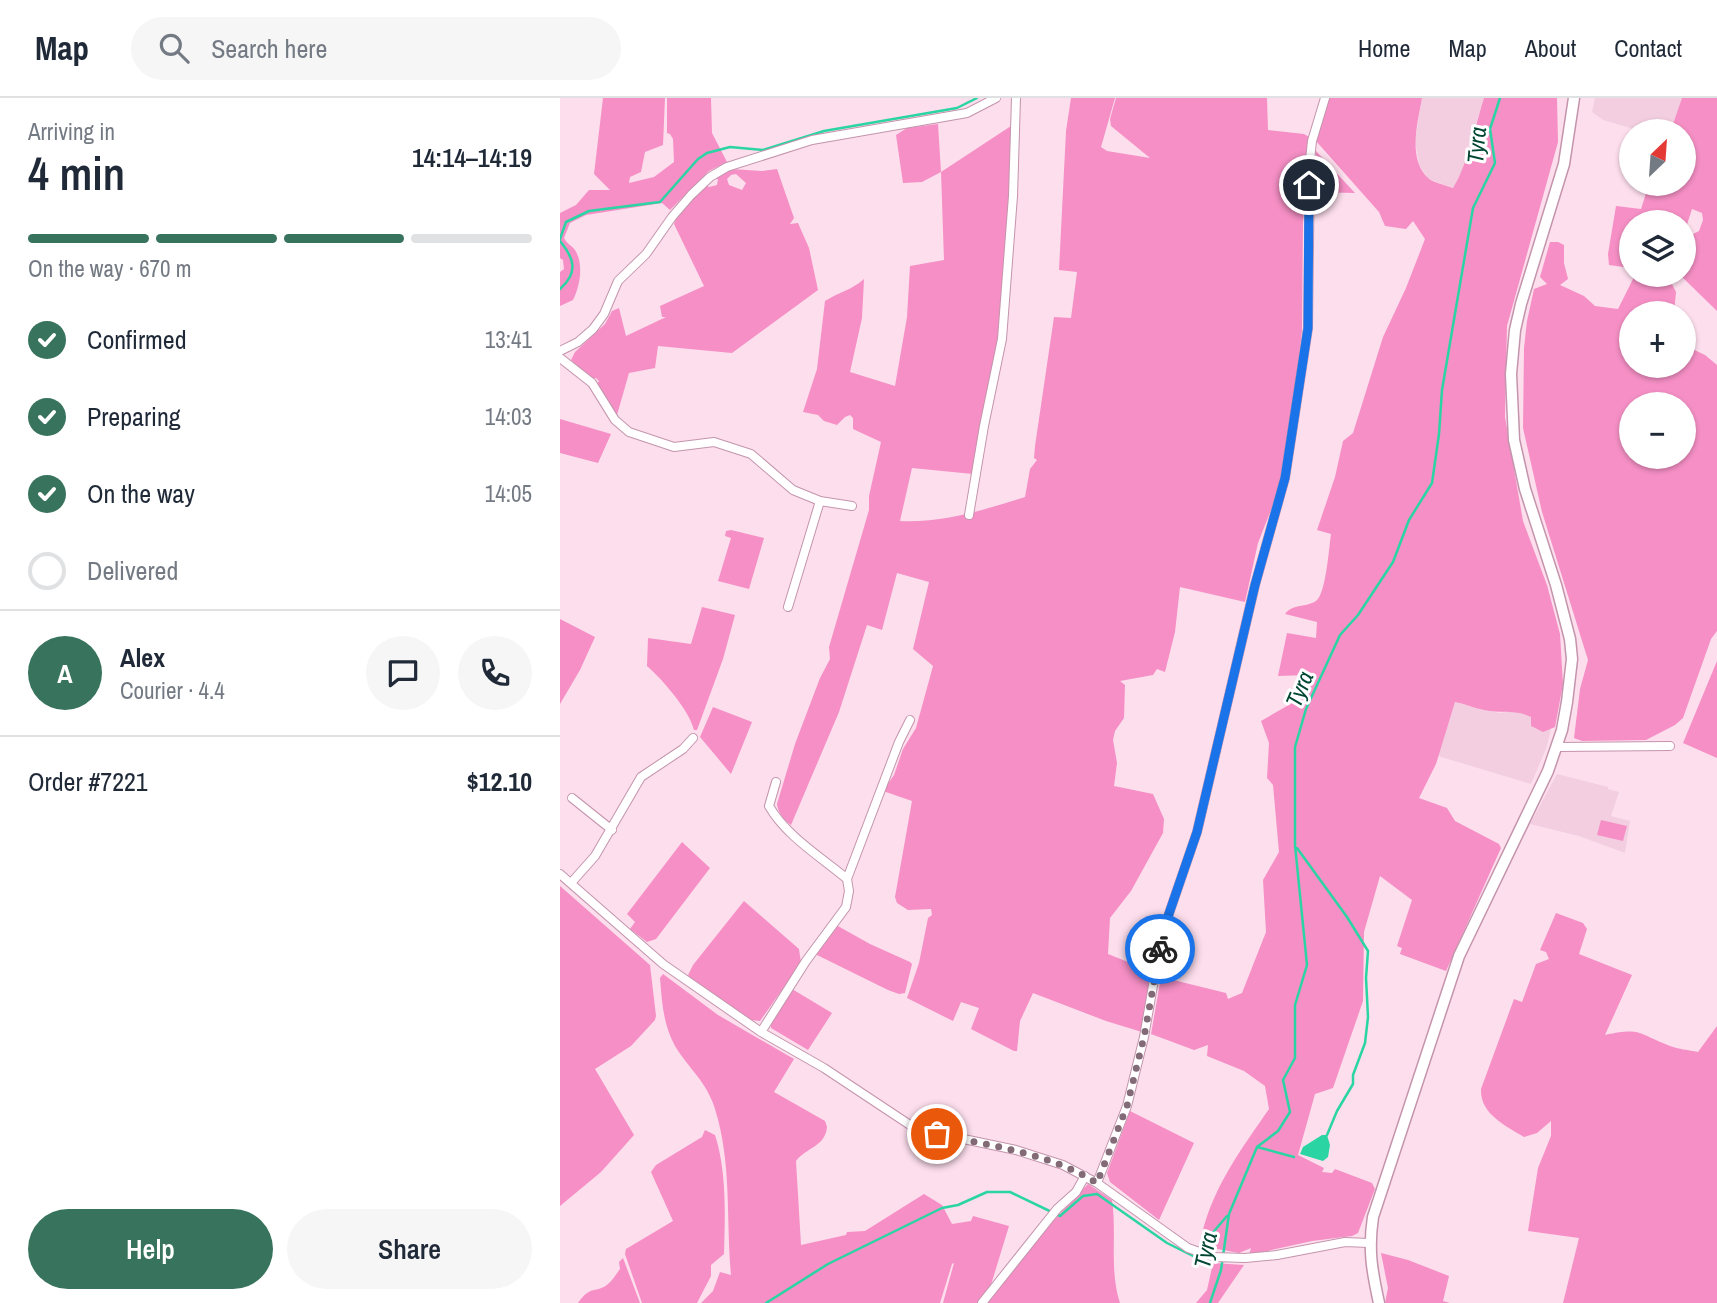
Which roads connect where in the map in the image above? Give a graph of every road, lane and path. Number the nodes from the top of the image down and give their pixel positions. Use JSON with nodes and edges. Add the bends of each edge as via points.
{"nodes":[{"id":1,"x":996,"y":98,"type":"edge"},
{"id":2,"x":1016,"y":98,"type":"edge"},
{"id":3,"x":1325,"y":98,"type":"edge"},
{"id":4,"x":1574,"y":98,"type":"edge"},
{"id":5,"x":560,"y":351,"type":"edge"},
{"id":6,"x":560,"y":358,"type":"edge"},
{"id":7,"x":820,"y":501,"type":"junction"},
{"id":8,"x":852,"y":506,"type":"dead end"},
{"id":9,"x":969,"y":515,"type":"dead end"},
{"id":10,"x":788,"y":607,"type":"dead end"},
{"id":11,"x":910,"y":720,"type":"dead end"},
{"id":12,"x":693,"y":738,"type":"dead end"},
{"id":13,"x":1670,"y":746,"type":"dead end"},
{"id":14,"x":1557,"y":747,"type":"junction"},
{"id":15,"x":776,"y":782,"type":"dead end"},
{"id":16,"x":572,"y":799,"type":"dead end"},
{"id":17,"x":612,"y":830,"type":"junction"},
{"id":18,"x":560,"y":874,"type":"edge"},
{"id":19,"x":847,"y":879,"type":"junction"},
{"id":20,"x":571,"y":883,"type":"junction"},
{"id":21,"x":761,"y":1032,"type":"junction"},
{"id":22,"x":1086,"y":1176,"type":"junction"},
{"id":23,"x":1097,"y":1183,"type":"junction"},
{"id":24,"x":1369,"y":1243,"type":"junction"},
{"id":25,"x":982,"y":1303,"type":"edge"},
{"id":26,"x":1379,"y":1303,"type":"edge"}],
"edges":[{"from":1,"to":5,"type":"street","via":[[967,113],[812,140],[735,164],[710,177],[618,281],[593,329]]},
{"from":2,"to":9,"type":"street","via":[[1002,340]]},
{"from":3,"to":23,"type":"street","via":[[1312,141],[1308,328],[1285,478],[1197,832],[1162,934],[1127,1106]]},
{"from":4,"to":14,"type":"street","via":[[1564,164],[1521,303],[1511,374],[1514,440],[1522,477],[1570,639],[1570,679]]},
{"from":6,"to":7,"type":"street","via":[[592,383],[615,420],[629,432],[674,447],[714,442],[751,454],[793,490]]},
{"from":7,"to":8,"type":"street"},
{"from":7,"to":10,"type":"street"},
{"from":11,"to":19,"type":"street"},
{"from":12,"to":17,"type":"street","via":[[641,777]]},
{"from":13,"to":14,"type":"street"},
{"from":14,"to":24,"type":"street","via":[[1459,956],[1373,1217]]},
{"from":15,"to":19,"type":"street","via":[[769,806],[773,813]]},
{"from":16,"to":17,"type":"street"},
{"from":17,"to":20,"type":"street"},
{"from":18,"to":20,"type":"street"},
{"from":19,"to":21,"type":"street","via":[[846,907]]},
{"from":20,"to":21,"type":"street","via":[[663,964]]},
{"from":21,"to":22,"type":"street","via":[[916,1129],[1016,1150]]},
{"from":22,"to":23,"type":"street"},
{"from":22,"to":25,"type":"street"},
{"from":23,"to":24,"type":"street","via":[[1188,1248],[1214,1257],[1245,1258],[1345,1242]]},
{"from":24,"to":26,"type":"street"}]}
